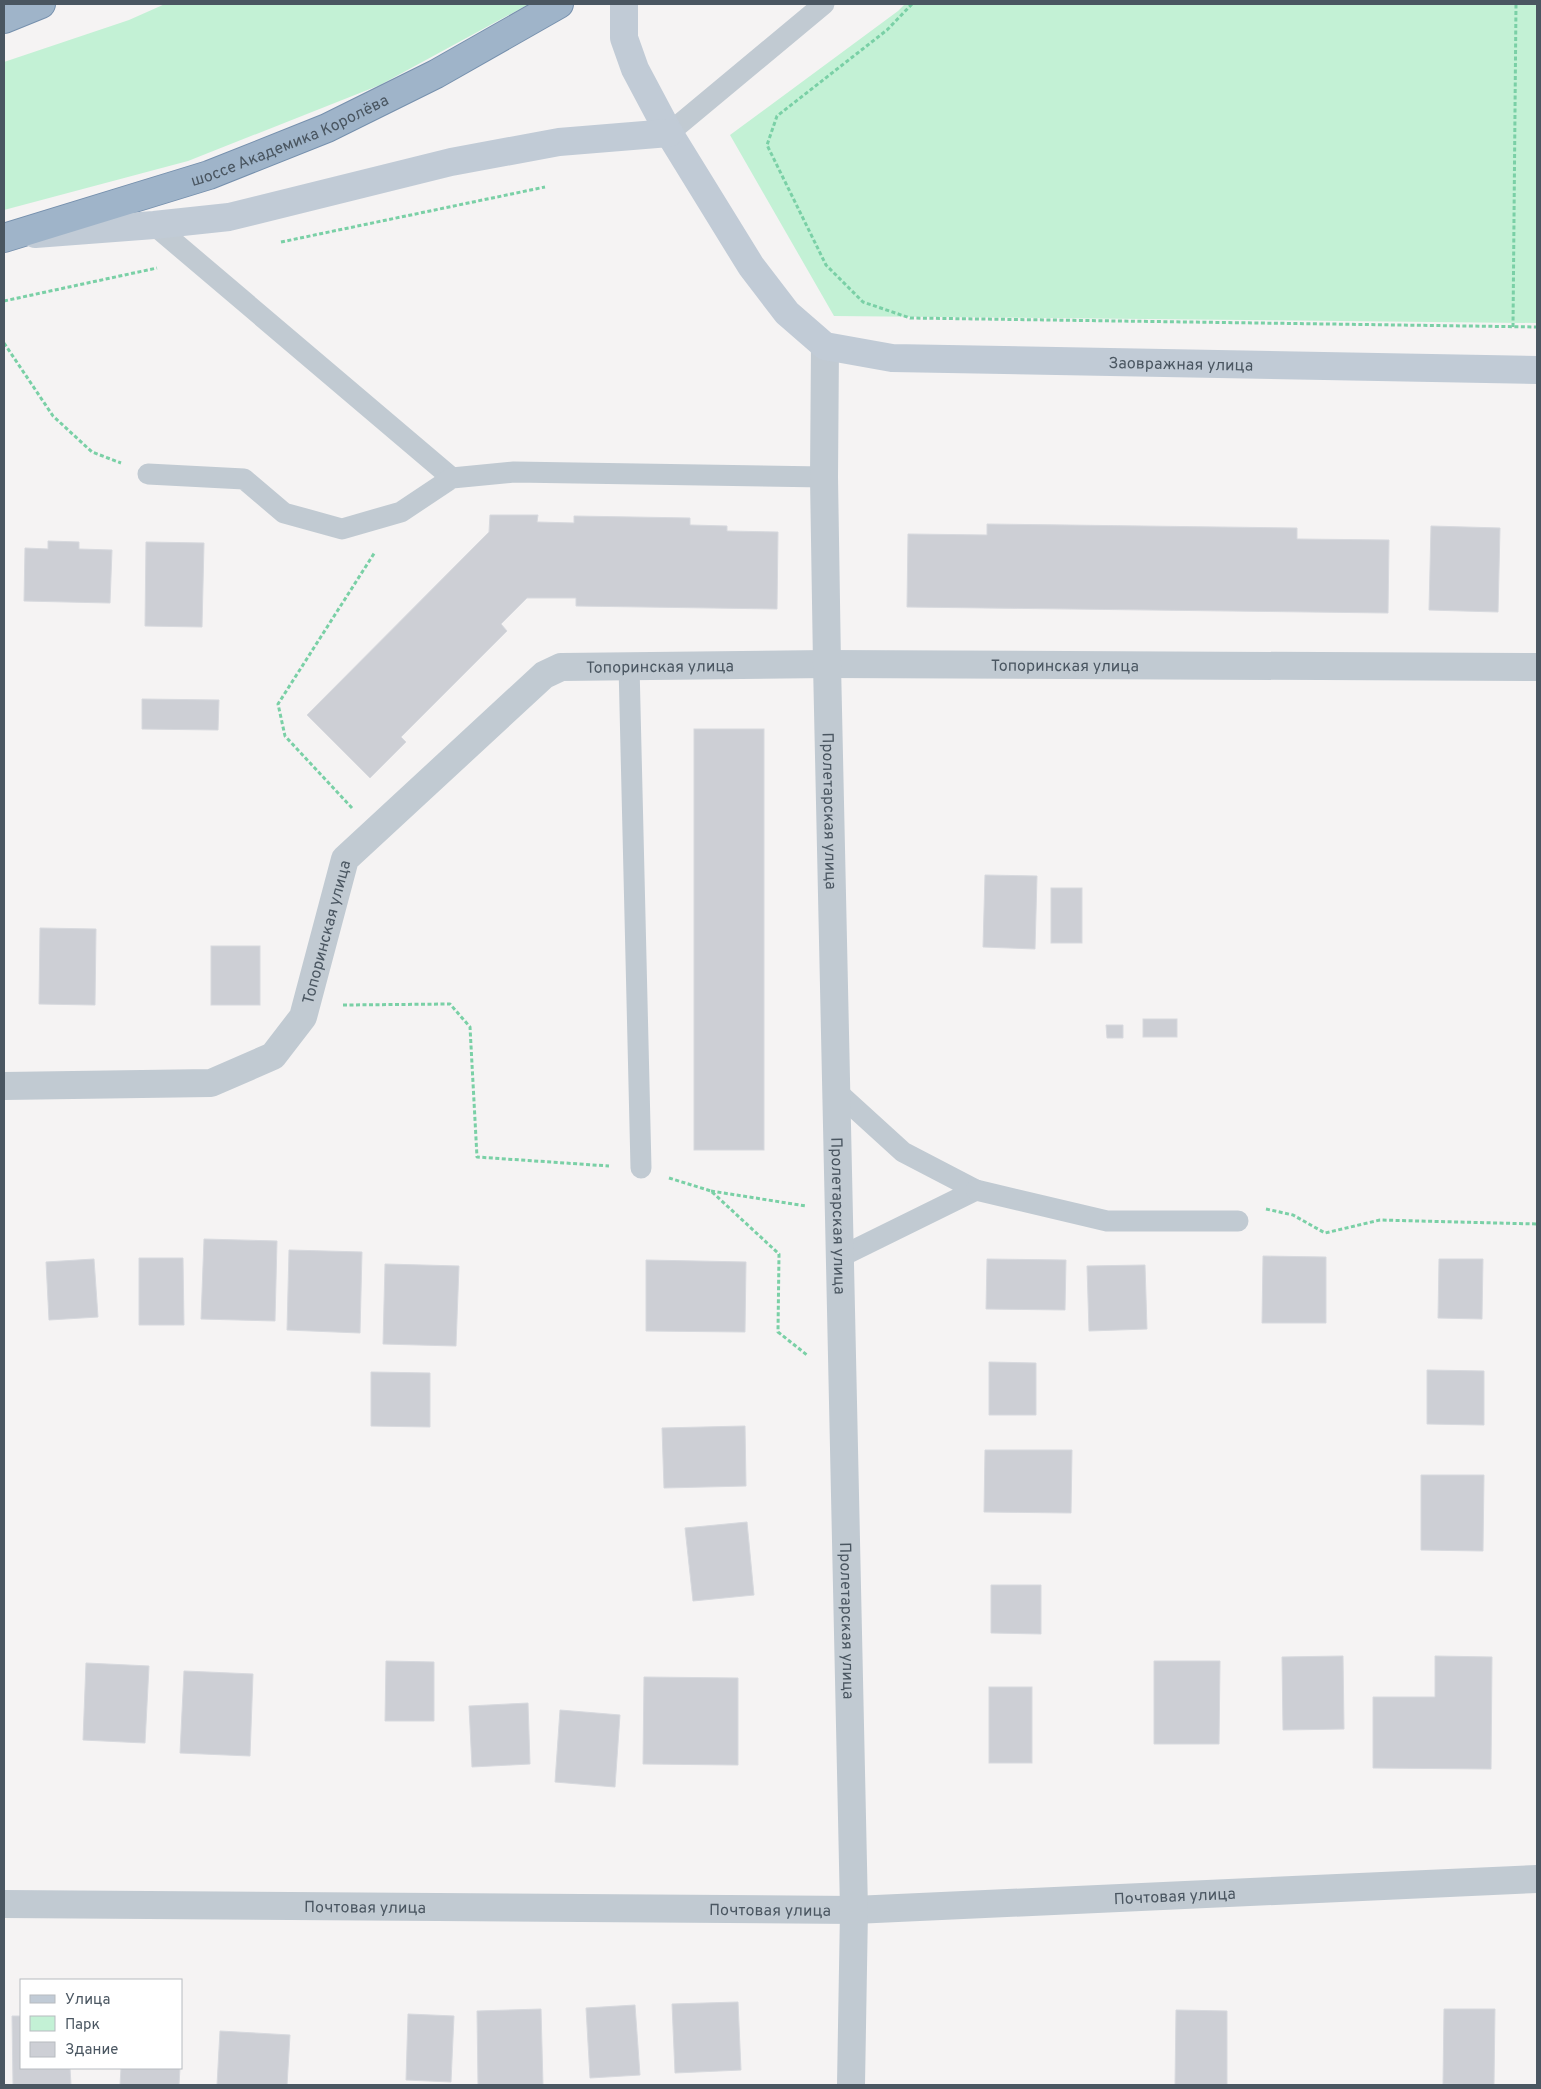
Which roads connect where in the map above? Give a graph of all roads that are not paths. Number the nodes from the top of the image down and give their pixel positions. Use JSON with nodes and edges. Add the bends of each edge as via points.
{"nodes":[{"id":1,"x":41,"y":4,"type":"edge"},
{"id":2,"x":559,"y":4,"type":"edge"},
{"id":3,"x":624,"y":4,"type":"edge"},
{"id":4,"x":824,"y":4,"type":"edge"},
{"id":5,"x":4,"y":19,"type":"edge"},
{"id":6,"x":669,"y":133,"type":"junction"},
{"id":7,"x":154,"y":225,"type":"junction"},
{"id":8,"x":9,"y":237,"type":"edge"},
{"id":9,"x":825,"y":346,"type":"junction"},
{"id":10,"x":1537,"y":370,"type":"edge"},
{"id":11,"x":148,"y":474,"type":"road end"},
{"id":12,"x":824,"y":477,"type":"junction"},
{"id":13,"x":452,"y":478,"type":"junction"},
{"id":14,"x":827,"y":664,"type":"junction"},
{"id":15,"x":629,"y":665,"type":"junction"},
{"id":16,"x":1537,"y":667,"type":"edge"},
{"id":17,"x":4,"y":1086,"type":"edge"},
{"id":18,"x":836,"y":1091,"type":"junction"},
{"id":19,"x":640,"y":1168,"type":"road end"},
{"id":20,"x":976,"y":1190,"type":"junction"},
{"id":21,"x":1238,"y":1221,"type":"road end"},
{"id":22,"x":840,"y":1257,"type":"junction"},
{"id":23,"x":1537,"y":1879,"type":"edge"},
{"id":24,"x":4,"y":1904,"type":"edge"},
{"id":25,"x":854,"y":1910,"type":"junction"},
{"id":26,"x":851,"y":2085,"type":"edge"}],
"edges":[{"from":1,"to":5,"type":"highway"},
{"from":2,"to":8,"type":"highway","name":"шоссе Академика Королёва","via":[[436,74],[327,128],[209,175]]},
{"from":3,"to":6,"type":"main road","via":[[627,46]]},
{"from":4,"to":6,"type":"lane"},
{"from":6,"to":7,"type":"main road","via":[[560,142],[451,162],[230,216]]},
{"from":6,"to":9,"type":"main road","via":[[751,266],[787,312]]},
{"from":7,"to":8,"type":"main road"},
{"from":7,"to":13,"type":"lane"},
{"from":9,"to":10,"type":"main road","name":"Заовражная улица","via":[[892,358]]},
{"from":9,"to":12,"type":"street","name":"Пролетарская улица"},
{"from":11,"to":13,"type":"lane","via":[[244,478],[284,513],[342,529],[401,512]]},
{"from":12,"to":13,"type":"lane","via":[[514,472]]},
{"from":12,"to":14,"type":"street","name":"Пролетарская улица"},
{"from":14,"to":15,"type":"street","name":"Топоринская улица"},
{"from":14,"to":16,"type":"street","name":"Топоринская улица"},
{"from":14,"to":18,"type":"street","name":"Пролетарская улица"},
{"from":15,"to":17,"type":"street","name":"Топоринская улица","via":[[561,666],[544,675],[345,859],[303,1017],[273,1056],[211,1083]]},
{"from":15,"to":19,"type":"lane"},
{"from":18,"to":20,"type":"lane","via":[[903,1152]]},
{"from":18,"to":22,"type":"street","name":"Пролетарская улица"},
{"from":20,"to":21,"type":"lane","via":[[1108,1221]]},
{"from":20,"to":22,"type":"lane"},
{"from":22,"to":25,"type":"street","name":"Пролетарская улица"},
{"from":23,"to":25,"type":"street","name":"Почтовая улица"},
{"from":24,"to":25,"type":"street","name":"Почтовая улица"},
{"from":25,"to":26,"type":"street","name":"Пролетарская улица"}]}
